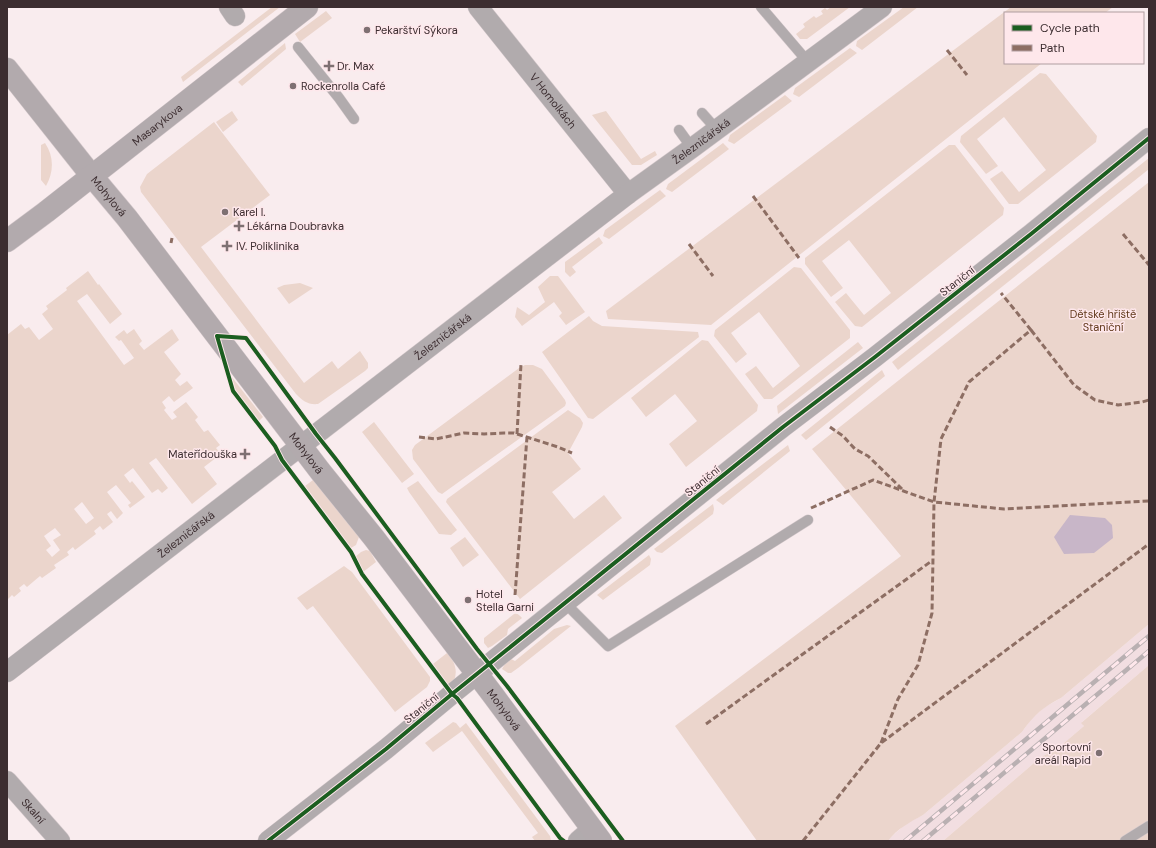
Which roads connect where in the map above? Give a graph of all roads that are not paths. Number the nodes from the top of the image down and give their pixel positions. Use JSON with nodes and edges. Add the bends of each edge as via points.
{"nodes":[{"id":1,"x":308,"y":7,"type":"edge"},
{"id":2,"x":478,"y":7,"type":"edge"},
{"id":3,"x":761,"y":7,"type":"edge"},
{"id":4,"x":882,"y":7,"type":"edge"},
{"id":5,"x":298,"y":47,"type":"dead end"},
{"id":6,"x":808,"y":62,"type":"junction"},
{"id":7,"x":7,"y":69,"type":"edge"},
{"id":8,"x":702,"y":114,"type":"dead end"},
{"id":9,"x":354,"y":119,"type":"dead end"},
{"id":10,"x":679,"y":130,"type":"dead end"},
{"id":11,"x":716,"y":130,"type":"junction"},
{"id":12,"x":1149,"y":138,"type":"edge"},
{"id":13,"x":692,"y":148,"type":"junction"},
{"id":14,"x":91,"y":175,"type":"junction"},
{"id":15,"x":628,"y":194,"type":"junction"},
{"id":16,"x":7,"y":241,"type":"edge"},
{"id":17,"x":300,"y":445,"type":"junction"},
{"id":18,"x":808,"y":520,"type":"dead end"},
{"id":19,"x":566,"y":603,"type":"junction"},
{"id":20,"x":7,"y":672,"type":"edge"},
{"id":21,"x":477,"y":674,"type":"junction"},
{"id":22,"x":7,"y":781,"type":"edge"},
{"id":23,"x":1149,"y":826,"type":"edge"},
{"id":24,"x":591,"y":837,"type":"edge"},
{"id":25,"x":60,"y":841,"type":"edge"},
{"id":26,"x":268,"y":841,"type":"edge"},
{"id":27,"x":1125,"y":841,"type":"edge"}],
"edges":[{"from":1,"to":14,"type":"main road","name":"Masarykova"},
{"from":2,"to":15,"type":"street","name":"V Homolkách"},
{"from":3,"to":6,"type":"lane"},
{"from":4,"to":6,"type":"street","name":"Železničářská"},
{"from":5,"to":9,"type":"lane"},
{"from":6,"to":11,"type":"street","name":"Železničářská"},
{"from":7,"to":14,"type":"main road","name":"Mohylová"},
{"from":8,"to":11,"type":"lane"},
{"from":10,"to":13,"type":"lane"},
{"from":11,"to":13,"type":"street","name":"Železničářská"},
{"from":12,"to":19,"type":"street","name":"Staniční","via":[[876,357],[783,427]]},
{"from":13,"to":15,"type":"street","name":"Železničářská"},
{"from":14,"to":16,"type":"main road","name":"Masarykova"},
{"from":14,"to":17,"type":"main road","name":"Mohylová","via":[[127,218]]},
{"from":15,"to":17,"type":"street","name":"Železničářská"},
{"from":17,"to":20,"type":"street","name":"Železničářská"},
{"from":17,"to":21,"type":"main road","name":"Mohylová"},
{"from":18,"to":19,"type":"lane","via":[[608,646]]},
{"from":19,"to":21,"type":"street","name":"Staniční"},
{"from":21,"to":24,"type":"main road","name":"Mohylová"},
{"from":21,"to":26,"type":"street","name":"Staniční"},
{"from":22,"to":25,"type":"street","name":"Skalní"},
{"from":23,"to":27,"type":"lane"}]}
